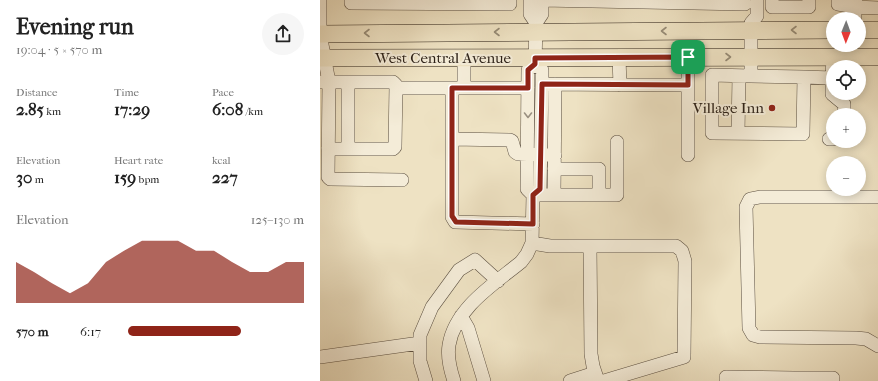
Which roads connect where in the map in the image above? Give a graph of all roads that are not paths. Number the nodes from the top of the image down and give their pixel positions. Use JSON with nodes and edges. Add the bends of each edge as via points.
{"nodes":[{"id":1,"x":320,"y":0,"type":"edge"},
{"id":2,"x":351,"y":0,"type":"edge"},
{"id":3,"x":510,"y":0,"type":"edge"},
{"id":4,"x":530,"y":0,"type":"edge"},
{"id":5,"x":542,"y":0,"type":"edge"},
{"id":6,"x":772,"y":0,"type":"edge"},
{"id":7,"x":809,"y":0,"type":"edge"},
{"id":8,"x":838,"y":0,"type":"edge"},
{"id":9,"x":749,"y":1,"type":"edge"},
{"id":10,"x":878,"y":8,"type":"edge"},
{"id":11,"x":856,"y":9,"type":"edge"},
{"id":12,"x":751,"y":26,"type":"junction"},
{"id":13,"x":536,"y":27,"type":"junction"},
{"id":14,"x":826,"y":30,"type":"edge"},
{"id":15,"x":866,"y":30,"type":"edge"},
{"id":16,"x":878,"y":30,"type":"edge"},
{"id":17,"x":320,"y":34,"type":"edge"},
{"id":18,"x":688,"y":57,"type":"junction"},
{"id":19,"x":751,"y":57,"type":"junction"},
{"id":20,"x":833,"y":57,"type":"junction"},
{"id":21,"x":878,"y":57,"type":"edge"},
{"id":22,"x":322,"y":58,"type":"edge"},
{"id":23,"x":464,"y":58,"type":"junction"},
{"id":24,"x":619,"y":58,"type":"junction"},
{"id":25,"x":833,"y":60,"type":"edge"},
{"id":26,"x":535,"y":61,"type":"junction"},
{"id":27,"x":745,"y":76,"type":"junction"},
{"id":28,"x":804,"y":77,"type":"junction"},
{"id":29,"x":826,"y":78,"type":"edge"},
{"id":30,"x":324,"y":82,"type":"edge"},
{"id":31,"x":348,"y":82,"type":"junction"},
{"id":32,"x":542,"y":84,"type":"junction"},
{"id":33,"x":555,"y":84,"type":"junction"},
{"id":34,"x":620,"y":85,"type":"junction"},
{"id":35,"x":688,"y":85,"type":"junction"},
{"id":36,"x":396,"y":88,"type":"junction"},
{"id":37,"x":458,"y":88,"type":"junction"},
{"id":38,"x":528,"y":88,"type":"junction"},
{"id":39,"x":839,"y":100,"type":"edge"},
{"id":40,"x":844,"y":108,"type":"edge"},
{"id":41,"x":324,"y":130,"type":"edge"},
{"id":42,"x":348,"y":130,"type":"junction"},
{"id":43,"x":738,"y":133,"type":"junction"},
{"id":44,"x":452,"y":139,"type":"junction"},
{"id":45,"x":618,"y":142,"type":"dead end"},
{"id":46,"x":325,"y":148,"type":"edge"},
{"id":47,"x":348,"y":149,"type":"junction"},
{"id":48,"x":534,"y":154,"type":"junction"},
{"id":49,"x":555,"y":155,"type":"junction"},
{"id":50,"x":688,"y":155,"type":"dead end"},
{"id":51,"x":554,"y":169,"type":"junction"},
{"id":52,"x":402,"y":180,"type":"dead end"},
{"id":53,"x":533,"y":195,"type":"junction"},
{"id":54,"x":554,"y":195,"type":"junction"},
{"id":55,"x":599,"y":195,"type":"junction"},
{"id":56,"x":878,"y":197,"type":"edge"},
{"id":57,"x":533,"y":224,"type":"junction"},
{"id":58,"x":532,"y":243,"type":"junction"},
{"id":59,"x":590,"y":246,"type":"junction"},
{"id":60,"x":498,"y":281,"type":"junction"},
{"id":61,"x":461,"y":316,"type":"junction"},
{"id":62,"x":420,"y":343,"type":"junction"},
{"id":63,"x":878,"y":346,"type":"edge"},
{"id":64,"x":320,"y":357,"type":"edge"},
{"id":65,"x":599,"y":378,"type":"edge"},
{"id":66,"x":761,"y":379,"type":"edge"},
{"id":67,"x":794,"y":379,"type":"edge"},
{"id":68,"x":426,"y":381,"type":"edge"},
{"id":69,"x":454,"y":381,"type":"edge"},
{"id":70,"x":484,"y":381,"type":"edge"},
{"id":71,"x":570,"y":381,"type":"edge"},
{"id":72,"x":726,"y":381,"type":"edge"},
{"id":73,"x":833,"y":381,"type":"edge"}],
"edges":[{"from":1,"to":17,"type":"street"},
{"from":2,"to":3,"type":"street","via":[[351,3],[490,4],[510,4]]},
{"from":4,"to":13,"type":"street","via":[[530,14]]},
{"from":5,"to":9,"type":"street"},
{"from":5,"to":13,"type":"street","via":[[542,14]]},
{"from":6,"to":7,"type":"street","via":[[772,7],[809,7]]},
{"from":8,"to":11,"type":"street","via":[[838,4]]},
{"from":9,"to":12,"type":"street","via":[[757,16]]},
{"from":10,"to":11,"type":"street"},
{"from":12,"to":13,"type":"main road","name":"West Central Avenue","one_way":true},
{"from":14,"to":12,"type":"main road","name":"West Central Avenue","one_way":true},
{"from":12,"to":19,"type":"street"},
{"from":13,"to":17,"type":"main road","name":"West Central Avenue","one_way":true},
{"from":13,"to":26,"type":"street"},
{"from":15,"to":16,"type":"main road"},
{"from":17,"to":22,"type":"street"},
{"from":18,"to":19,"type":"main road","name":"West Central Avenue","one_way":true},
{"from":18,"to":24,"type":"main road","name":"West Central Avenue"},
{"from":18,"to":35,"type":"street"},
{"from":19,"to":20,"type":"main road","name":"West Central Avenue"},
{"from":19,"to":27,"type":"street"},
{"from":20,"to":21,"type":"main road","name":"West Central Avenue"},
{"from":20,"to":25,"type":"street"},
{"from":22,"to":23,"type":"main road","name":"West Central Avenue"},
{"from":22,"to":30,"type":"street"},
{"from":23,"to":26,"type":"main road","name":"West Central Avenue"},
{"from":23,"to":37,"type":"street"},
{"from":24,"to":26,"type":"main road","name":"West Central Avenue"},
{"from":24,"to":34,"type":"street"},
{"from":26,"to":32,"type":"street","via":[[542,70]]},
{"from":26,"to":38,"type":"street","via":[[528,70]]},
{"from":27,"to":28,"type":"street"},
{"from":27,"to":43,"type":"street"},
{"from":27,"to":43,"type":"street","via":[[712,75],[712,133]]},
{"from":28,"to":29,"type":"street"},
{"from":28,"to":43,"type":"street","via":[[803,134]]},
{"from":30,"to":31,"type":"street"},
{"from":30,"to":41,"type":"street"},
{"from":31,"to":36,"type":"street","via":[[393,82]]},
{"from":31,"to":42,"type":"street"},
{"from":32,"to":33,"type":"street"},
{"from":32,"to":48,"type":"street"},
{"from":33,"to":34,"type":"street"},
{"from":33,"to":49,"type":"street"},
{"from":34,"to":35,"type":"street"},
{"from":35,"to":50,"type":"street"},
{"from":36,"to":37,"type":"street"},
{"from":36,"to":47,"type":"street","via":[[395,147]]},
{"from":37,"to":38,"type":"street"},
{"from":37,"to":44,"type":"street"},
{"from":38,"to":48,"type":"street","one_way":true},
{"from":39,"to":40,"type":"street","via":[[844,104]]},
{"from":41,"to":42,"type":"street"},
{"from":41,"to":46,"type":"street"},
{"from":42,"to":47,"type":"street"},
{"from":44,"to":48,"type":"street","via":[[510,140],[518,154]]},
{"from":44,"to":57,"type":"street","via":[[454,221]]},
{"from":45,"to":55,"type":"street","via":[[617,195]]},
{"from":46,"to":47,"type":"street"},
{"from":46,"to":52,"type":"street","via":[[329,178]]},
{"from":48,"to":49,"type":"street"},
{"from":48,"to":53,"type":"street","via":[[540,189]]},
{"from":49,"to":51,"type":"street"},
{"from":51,"to":54,"type":"street"},
{"from":51,"to":55,"type":"street","via":[[599,169]]},
{"from":53,"to":54,"type":"street"},
{"from":53,"to":57,"type":"street"},
{"from":54,"to":55,"type":"street"},
{"from":56,"to":63,"type":"street","via":[[760,197],[750,199],[746,207],[749,328],[753,335],[856,338],[866,339]]},
{"from":57,"to":58,"type":"street"},
{"from":58,"to":59,"type":"street","via":[[550,246]]},
{"from":58,"to":60,"type":"street","via":[[520,262]]},
{"from":59,"to":65,"type":"street","via":[[591,354]]},
{"from":59,"to":65,"type":"street","via":[[676,246],[682,251],[685,261],[684,357]]},
{"from":60,"to":61,"type":"street","via":[[470,304]]},
{"from":60,"to":62,"type":"street","via":[[475,260],[460,270],[432,307],[420,336]]},
{"from":61,"to":69,"type":"street","via":[[449,345],[449,366]]},
{"from":61,"to":70,"type":"street","via":[[468,328]]},
{"from":62,"to":64,"type":"street"},
{"from":62,"to":68,"type":"street","via":[[420,361]]},
{"from":65,"to":71,"type":"street"},
{"from":66,"to":67,"type":"street"},
{"from":66,"to":72,"type":"street","via":[[726,378]]},
{"from":67,"to":73,"type":"street","via":[[833,378]]}]}
